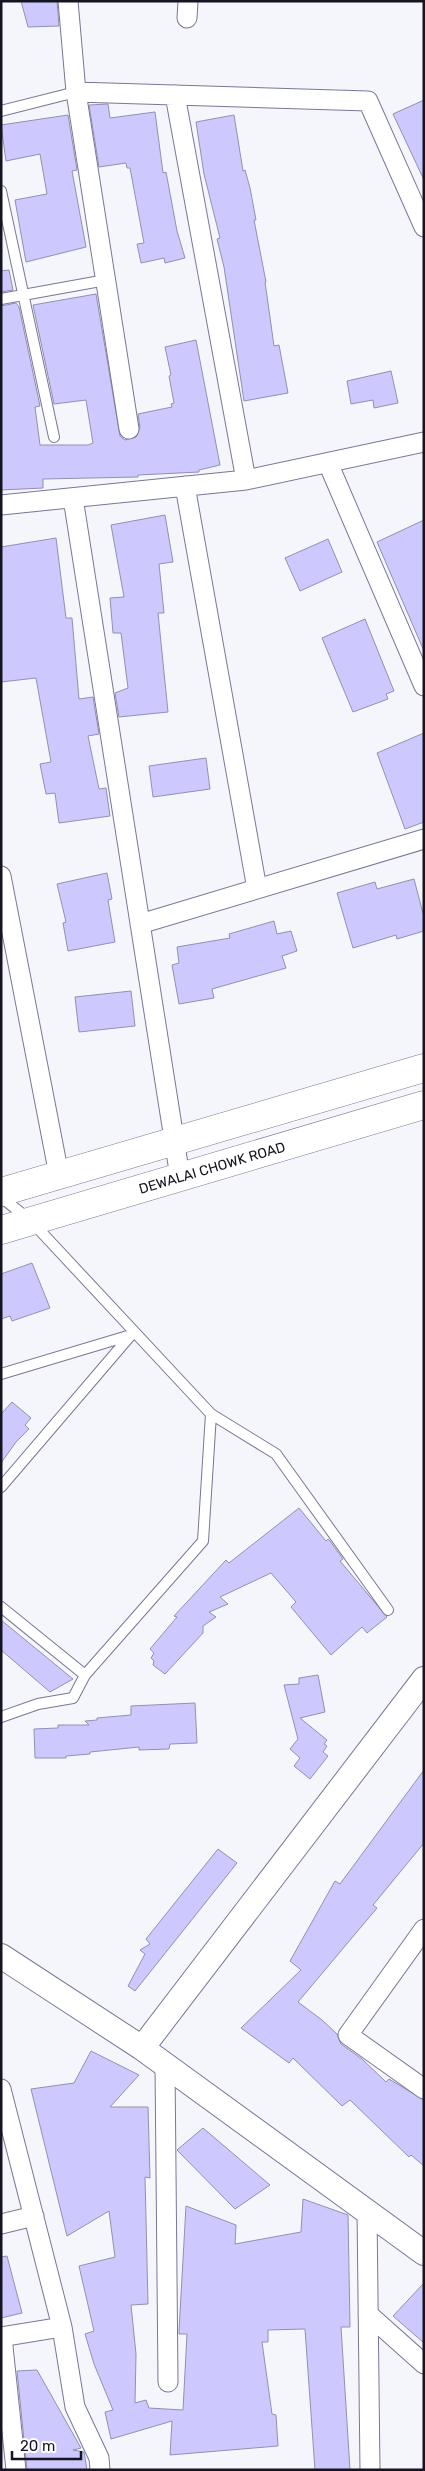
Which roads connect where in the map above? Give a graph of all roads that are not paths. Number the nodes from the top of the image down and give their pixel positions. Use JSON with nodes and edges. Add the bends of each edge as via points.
{"nodes":[{"id":1,"x":68,"y":1,"type":"edge"},
{"id":2,"x":76,"y":92,"type":"junction"},
{"id":3,"x":175,"y":95,"type":"junction"},
{"id":4,"x":1,"y":110,"type":"edge"},
{"id":5,"x":1,"y":191,"type":"edge"},
{"id":6,"x":424,"y":227,"type":"edge"},
{"id":7,"x":106,"y":280,"type":"junction"},
{"id":8,"x":25,"y":295,"type":"junction"},
{"id":9,"x":1,"y":299,"type":"edge"},
{"id":10,"x":130,"y":429,"type":"dead end"},
{"id":11,"x":54,"y":437,"type":"dead end"},
{"id":12,"x":424,"y":442,"type":"edge"},
{"id":13,"x":328,"y":463,"type":"junction"},
{"id":14,"x":246,"y":480,"type":"junction"},
{"id":15,"x":185,"y":486,"type":"junction"},
{"id":16,"x":73,"y":498,"type":"junction"},
{"id":17,"x":1,"y":505,"type":"edge"},
{"id":18,"x":424,"y":686,"type":"edge"},
{"id":19,"x":424,"y":839,"type":"edge"},
{"id":20,"x":1,"y":876,"type":"edge"},
{"id":21,"x":257,"y":890,"type":"junction"},
{"id":22,"x":140,"y":924,"type":"junction"},
{"id":23,"x":424,"y":1068,"type":"edge"},
{"id":24,"x":424,"y":1105,"type":"edge"},
{"id":25,"x":174,"y":1141,"type":"junction"},
{"id":26,"x":59,"y":1175,"type":"junction"},
{"id":27,"x":180,"y":1177,"type":"junction"},
{"id":28,"x":1,"y":1192,"type":"edge"},
{"id":29,"x":1,"y":1196,"type":"edge"},
{"id":30,"x":31,"y":1221,"type":"junction"},
{"id":31,"x":1,"y":1230,"type":"edge"},
{"id":32,"x":1,"y":1374,"type":"edge"},
{"id":33,"x":211,"y":1414,"type":"junction"},
{"id":34,"x":1,"y":1488,"type":"edge"},
{"id":35,"x":1,"y":1607,"type":"edge"},
{"id":36,"x":388,"y":1610,"type":"dead end"},
{"id":37,"x":85,"y":1676,"type":"junction"},
{"id":38,"x":424,"y":1678,"type":"edge"},
{"id":39,"x":1,"y":1716,"type":"edge"},
{"id":40,"x":424,"y":1929,"type":"edge"},
{"id":41,"x":1,"y":1956,"type":"edge"},
{"id":42,"x":142,"y":2048,"type":"junction"},
{"id":43,"x":165,"y":2065,"type":"junction"},
{"id":44,"x":1,"y":2089,"type":"edge"},
{"id":45,"x":424,"y":2089,"type":"edge"},
{"id":46,"x":6,"y":2131,"type":"edge"},
{"id":47,"x":366,"y":2211,"type":"junction"},
{"id":48,"x":34,"y":2216,"type":"junction"},
{"id":49,"x":1,"y":2224,"type":"edge"},
{"id":50,"x":424,"y":2253,"type":"edge"},
{"id":51,"x":368,"y":2314,"type":"junction"},
{"id":52,"x":62,"y":2327,"type":"junction"},
{"id":53,"x":2,"y":2337,"type":"edge"},
{"id":54,"x":424,"y":2364,"type":"edge"},
{"id":55,"x":168,"y":2382,"type":"dead end"},
{"id":56,"x":16,"y":2470,"type":"edge"},
{"id":57,"x":100,"y":2470,"type":"edge"},
{"id":58,"x":370,"y":2470,"type":"edge"}],
"edges":[{"from":1,"to":2,"type":"street"},
{"from":2,"to":3,"type":"street"},
{"from":2,"to":4,"type":"lane"},
{"from":2,"to":7,"type":"street"},
{"from":3,"to":6,"type":"street","via":[[368,101]]},
{"from":3,"to":14,"type":"street"},
{"from":5,"to":8,"type":"lane"},
{"from":7,"to":8,"type":"lane"},
{"from":7,"to":10,"type":"street"},
{"from":8,"to":9,"type":"lane"},
{"from":8,"to":11,"type":"lane"},
{"from":12,"to":13,"type":"street"},
{"from":13,"to":14,"type":"street"},
{"from":13,"to":18,"type":"street"},
{"from":14,"to":15,"type":"street"},
{"from":15,"to":16,"type":"street"},
{"from":15,"to":21,"type":"street"},
{"from":16,"to":17,"type":"street"},
{"from":16,"to":22,"type":"street"},
{"from":19,"to":21,"type":"street"},
{"from":20,"to":26,"type":"street"},
{"from":21,"to":22,"type":"street"},
{"from":22,"to":25,"type":"street"},
{"from":23,"to":25,"type":"main road"},
{"from":24,"to":27,"type":"main road","name":"DEWALAI CHOWK ROAD"},
{"from":25,"to":26,"type":"main road"},
{"from":25,"to":27,"type":"street"},
{"from":26,"to":28,"type":"main road"},
{"from":27,"to":30,"type":"main road","name":"DEWALAI CHOWK ROAD"},
{"from":29,"to":30,"type":"lane"},
{"from":30,"to":31,"type":"main road","name":"DEWALAI CHOWK ROAD"},
{"from":30,"to":33,"type":"lane"},
{"from":32,"to":34,"type":"lane","via":[[131,1335]]},
{"from":33,"to":36,"type":"lane","via":[[276,1454]]},
{"from":33,"to":37,"type":"lane","via":[[204,1541]]},
{"from":35,"to":37,"type":"lane"},
{"from":37,"to":39,"type":"lane","via":[[73,1698],[38,1704]]},
{"from":38,"to":42,"type":"street"},
{"from":40,"to":45,"type":"street","via":[[348,2035]]},
{"from":41,"to":42,"type":"street"},
{"from":42,"to":43,"type":"street"},
{"from":43,"to":47,"type":"street"},
{"from":43,"to":55,"type":"street"},
{"from":44,"to":46,"type":"street"},
{"from":46,"to":48,"type":"street"},
{"from":47,"to":50,"type":"street"},
{"from":47,"to":51,"type":"street"},
{"from":48,"to":49,"type":"street"},
{"from":48,"to":52,"type":"street"},
{"from":51,"to":54,"type":"street"},
{"from":51,"to":58,"type":"street"},
{"from":52,"to":53,"type":"street"},
{"from":52,"to":57,"type":"street","via":[[75,2407],[99,2458]]},
{"from":53,"to":56,"type":"street"}]}
